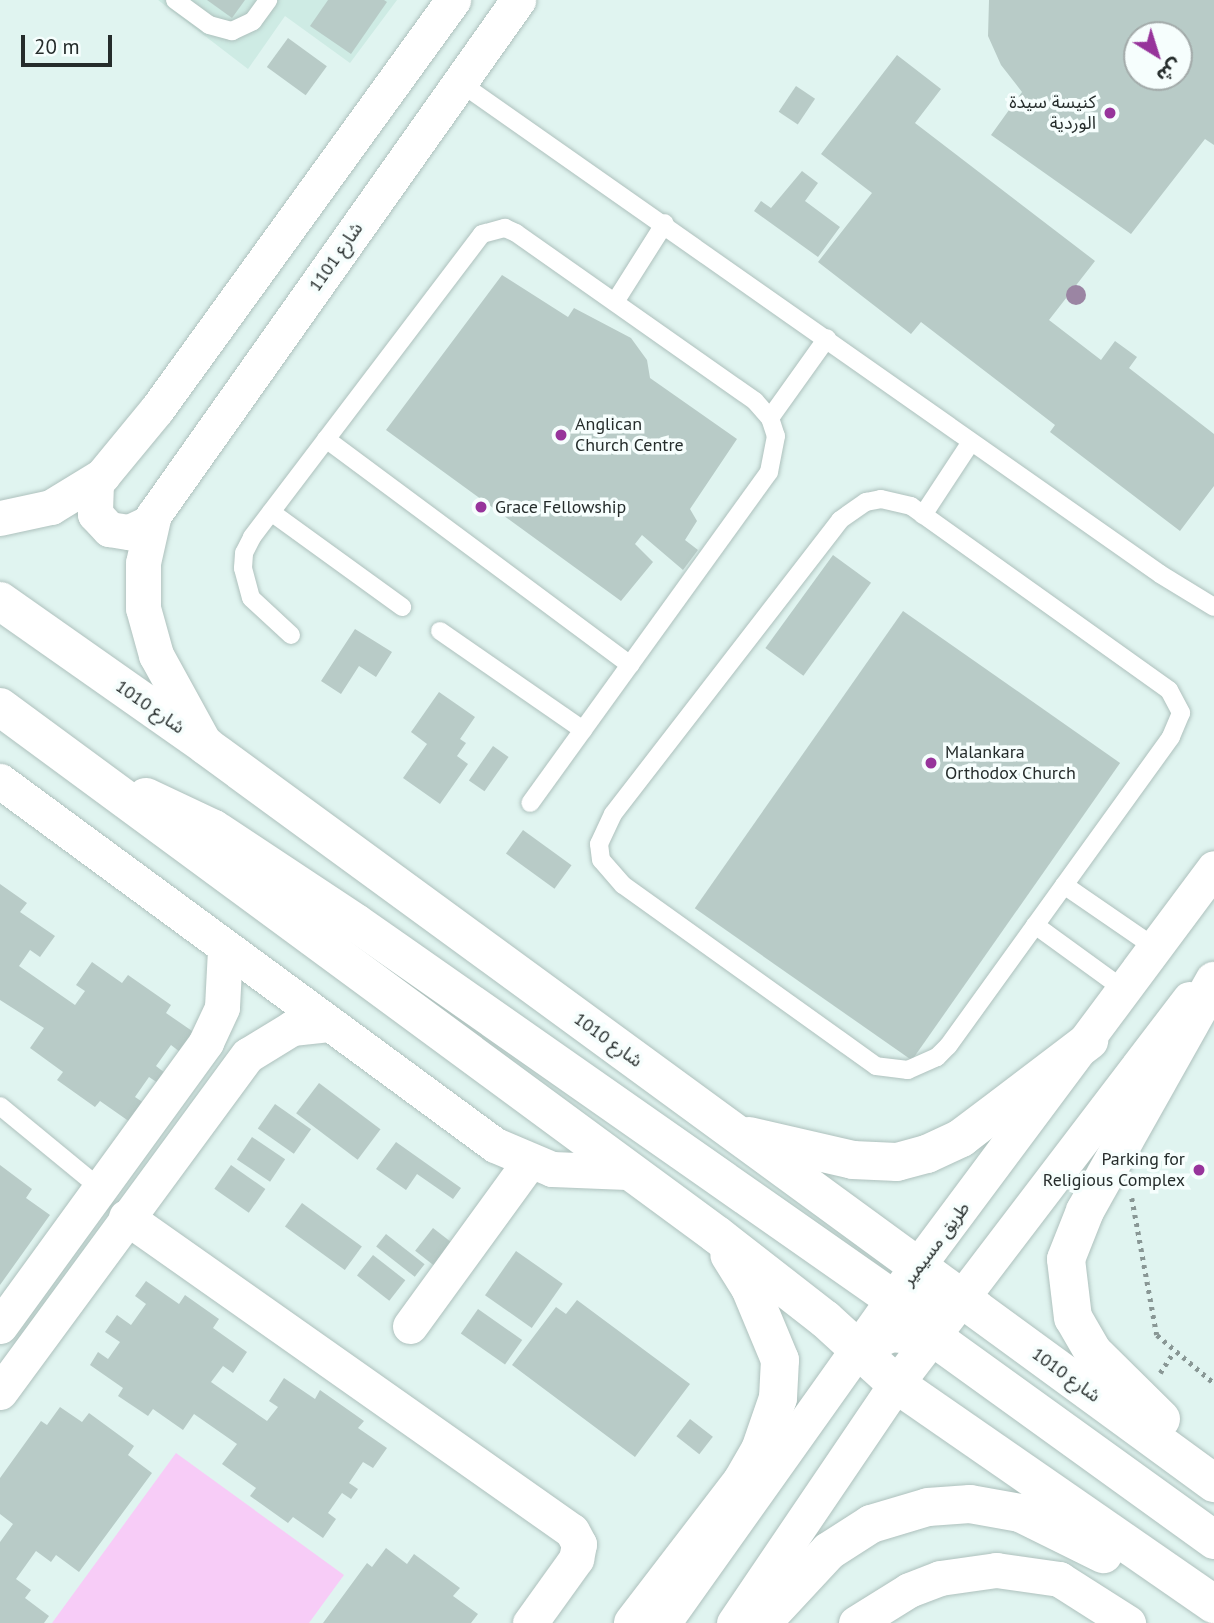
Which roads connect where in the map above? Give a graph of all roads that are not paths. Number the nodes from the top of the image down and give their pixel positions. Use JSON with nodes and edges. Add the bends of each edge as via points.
{"nodes":[{"id":1,"x":175,"y":0,"type":"edge"},
{"id":2,"x":268,"y":0,"type":"edge"},
{"id":3,"x":517,"y":0,"type":"edge"},
{"id":4,"x":446,"y":3,"type":"edge"},
{"id":5,"x":459,"y":82,"type":"junction"},
{"id":6,"x":665,"y":223,"type":"junction"},
{"id":7,"x":615,"y":302,"type":"junction"},
{"id":8,"x":827,"y":338,"type":"junction"},
{"id":9,"x":769,"y":418,"type":"junction"},
{"id":10,"x":326,"y":439,"type":"junction"},
{"id":11,"x":971,"y":442,"type":"junction"},
{"id":12,"x":103,"y":475,"type":"junction"},
{"id":13,"x":271,"y":512,"type":"junction"},
{"id":14,"x":155,"y":514,"type":"junction"},
{"id":15,"x":923,"y":516,"type":"junction"},
{"id":16,"x":0,"y":518,"type":"edge"},
{"id":17,"x":0,"y":601,"type":"edge"},
{"id":18,"x":402,"y":607,"type":"dead end"},
{"id":19,"x":1214,"y":607,"type":"edge"},
{"id":20,"x":440,"y":631,"type":"dead end"},
{"id":21,"x":291,"y":635,"type":"dead end"},
{"id":22,"x":630,"y":664,"type":"junction"},
{"id":23,"x":0,"y":708,"type":"edge"},
{"id":24,"x":583,"y":730,"type":"junction"},
{"id":25,"x":206,"y":746,"type":"junction"},
{"id":26,"x":0,"y":781,"type":"edge"},
{"id":27,"x":104,"y":785,"type":"junction"},
{"id":28,"x":530,"y":803,"type":"dead end"},
{"id":29,"x":1214,"y":868,"type":"edge"},
{"id":30,"x":1064,"y":885,"type":"junction"},
{"id":31,"x":1035,"y":925,"type":"junction"},
{"id":32,"x":225,"y":949,"type":"junction"},
{"id":33,"x":1157,"y":949,"type":"junction"},
{"id":34,"x":1214,"y":966,"type":"edge"},
{"id":35,"x":1214,"y":981,"type":"edge"},
{"id":36,"x":1126,"y":991,"type":"junction"},
{"id":37,"x":329,"y":1024,"type":"junction"},
{"id":38,"x":1088,"y":1041,"type":"junction"},
{"id":39,"x":206,"y":1042,"type":"junction"},
{"id":40,"x":240,"y":1067,"type":"junction"},
{"id":41,"x":0,"y":1106,"type":"edge"},
{"id":42,"x":736,"y":1133,"type":"junction"},
{"id":43,"x":529,"y":1162,"type":"junction"},
{"id":44,"x":627,"y":1172,"type":"junction"},
{"id":45,"x":100,"y":1188,"type":"junction"},
{"id":46,"x":126,"y":1217,"type":"junction"},
{"id":47,"x":717,"y":1235,"type":"junction"},
{"id":48,"x":918,"y":1269,"type":"junction"},
{"id":49,"x":893,"y":1299,"type":"junction"},
{"id":50,"x":962,"y":1300,"type":"junction"},
{"id":51,"x":0,"y":1326,"type":"edge"},
{"id":52,"x":410,"y":1326,"type":"dead end"},
{"id":53,"x":933,"y":1338,"type":"junction"},
{"id":54,"x":857,"y":1350,"type":"junction"},
{"id":55,"x":896,"y":1384,"type":"junction"},
{"id":56,"x":0,"y":1392,"type":"edge"},
{"id":57,"x":1214,"y":1463,"type":"edge"},
{"id":58,"x":1214,"y":1483,"type":"edge"},
{"id":59,"x":1214,"y":1540,"type":"edge"},
{"id":60,"x":1214,"y":1604,"type":"edge"},
{"id":61,"x":1214,"y":1613,"type":"edge"},
{"id":62,"x":530,"y":1623,"type":"edge"},
{"id":63,"x":632,"y":1623,"type":"edge"},
{"id":64,"x":663,"y":1623,"type":"edge"},
{"id":65,"x":734,"y":1623,"type":"edge"},
{"id":66,"x":762,"y":1623,"type":"edge"},
{"id":67,"x":856,"y":1623,"type":"edge"},
{"id":68,"x":1128,"y":1623,"type":"edge"}],
"edges":[{"from":1,"to":2,"type":"lane","via":[[209,25],[232,31],[253,21]]},
{"from":3,"to":5,"type":"street","name":"شارع 1101"},
{"from":4,"to":12,"type":"street","name":"شارع 1101","via":[[157,409]]},
{"from":5,"to":6,"type":"lane"},
{"from":5,"to":14,"type":"street","name":"شارع 1101"},
{"from":6,"to":7,"type":"lane"},
{"from":6,"to":8,"type":"lane"},
{"from":7,"to":9,"type":"lane","via":[[755,401]]},
{"from":7,"to":10,"type":"lane","via":[[516,233],[493,228],[470,249]]},
{"from":8,"to":9,"type":"lane"},
{"from":8,"to":11,"type":"lane"},
{"from":9,"to":22,"type":"lane","via":[[776,436],[769,472]]},
{"from":10,"to":13,"type":"lane"},
{"from":10,"to":22,"type":"lane"},
{"from":11,"to":15,"type":"lane"},
{"from":11,"to":19,"type":"lane"},
{"from":12,"to":14,"type":"street","name":"شارع 1101","via":[[96,483],[92,503],[101,523],[130,532]]},
{"from":12,"to":16,"type":"street","name":"شارع 1101","via":[[51,507]]},
{"from":13,"to":18,"type":"lane"},
{"from":13,"to":21,"type":"lane","via":[[248,545],[243,568],[251,598]]},
{"from":14,"to":25,"type":"street","name":"شارع 1101","via":[[143,564],[143,608],[156,655]]},
{"from":15,"to":30,"type":"lane","via":[[1177,700],[1179,726]]},
{"from":15,"to":31,"type":"lane","via":[[897,500],[881,499],[866,502],[840,520],[603,827],[601,860],[623,885],[876,1066],[891,1070],[908,1070],[937,1057]]},
{"from":17,"to":25,"type":"street","name":"شارع 1010"},
{"from":20,"to":24,"type":"lane"},
{"from":22,"to":24,"type":"lane"},
{"from":23,"to":27,"type":"street"},
{"from":24,"to":28,"type":"lane"},
{"from":25,"to":42,"type":"street","name":"شارع 1010"},
{"from":26,"to":32,"type":"street"},
{"from":27,"to":44,"type":"street"},
{"from":27,"to":49,"type":"street","via":[[167,805],[214,828]]},
{"from":29,"to":33,"type":"street","name":"طريق مسيمير"},
{"from":30,"to":31,"type":"lane"},
{"from":30,"to":33,"type":"lane"},
{"from":31,"to":36,"type":"lane"},
{"from":32,"to":37,"type":"street"},
{"from":32,"to":39,"type":"street","via":[[224,998]]},
{"from":33,"to":36,"type":"street","name":"طريق مسيمير"},
{"from":34,"to":50,"type":"street"},
{"from":35,"to":57,"type":"street","via":[[1085,1211],[1066,1259],[1073,1318],[1093,1352],[1141,1403]]},
{"from":36,"to":38,"type":"street","name":"طريق مسيمير"},
{"from":37,"to":40,"type":"street","via":[[276,1034]]},
{"from":37,"to":43,"type":"street","via":[[495,1145]]},
{"from":38,"to":42,"type":"street","via":[[961,1138],[897,1162],[853,1160]]},
{"from":38,"to":48,"type":"street","name":"طريق مسيمير"},
{"from":39,"to":40,"type":"street","via":[[230,1053]]},
{"from":39,"to":45,"type":"street"},
{"from":40,"to":46,"type":"street"},
{"from":41,"to":45,"type":"lane"},
{"from":42,"to":48,"type":"street","name":"شارع 1010"},
{"from":43,"to":44,"type":"street","via":[[577,1173]]},
{"from":43,"to":52,"type":"street"},
{"from":44,"to":47,"type":"street"},
{"from":45,"to":51,"type":"street"},
{"from":46,"to":56,"type":"street"},
{"from":46,"to":62,"type":"street","via":[[572,1531],[579,1544],[576,1559]]},
{"from":47,"to":54,"type":"street"},
{"from":47,"to":63,"type":"street","via":[[770,1331],[780,1360],[778,1398],[760,1450],[742,1481]]},
{"from":48,"to":49,"type":"street","name":"طريق مسيمير"},
{"from":48,"to":50,"type":"street","name":"شارع 1010"},
{"from":49,"to":50,"type":"street","via":[[928,1309]]},
{"from":49,"to":54,"type":"street","name":"طريق مسيمير"},
{"from":50,"to":53,"type":"street"},
{"from":50,"to":58,"type":"street","name":"شارع 1010"},
{"from":53,"to":54,"type":"street","via":[[891,1333]]},
{"from":53,"to":55,"type":"street"},
{"from":53,"to":59,"type":"street"},
{"from":54,"to":55,"type":"street"},
{"from":54,"to":64,"type":"street","name":"طريق مسيمير"},
{"from":55,"to":60,"type":"street"},
{"from":55,"to":65,"type":"street"},
{"from":61,"to":66,"type":"street","via":[[1043,1523],[1020,1513],[970,1504],[928,1507],[871,1524],[829,1551]]},
{"from":67,"to":68,"type":"street","via":[[909,1590],[940,1578],[996,1570],[1059,1579]]}]}
